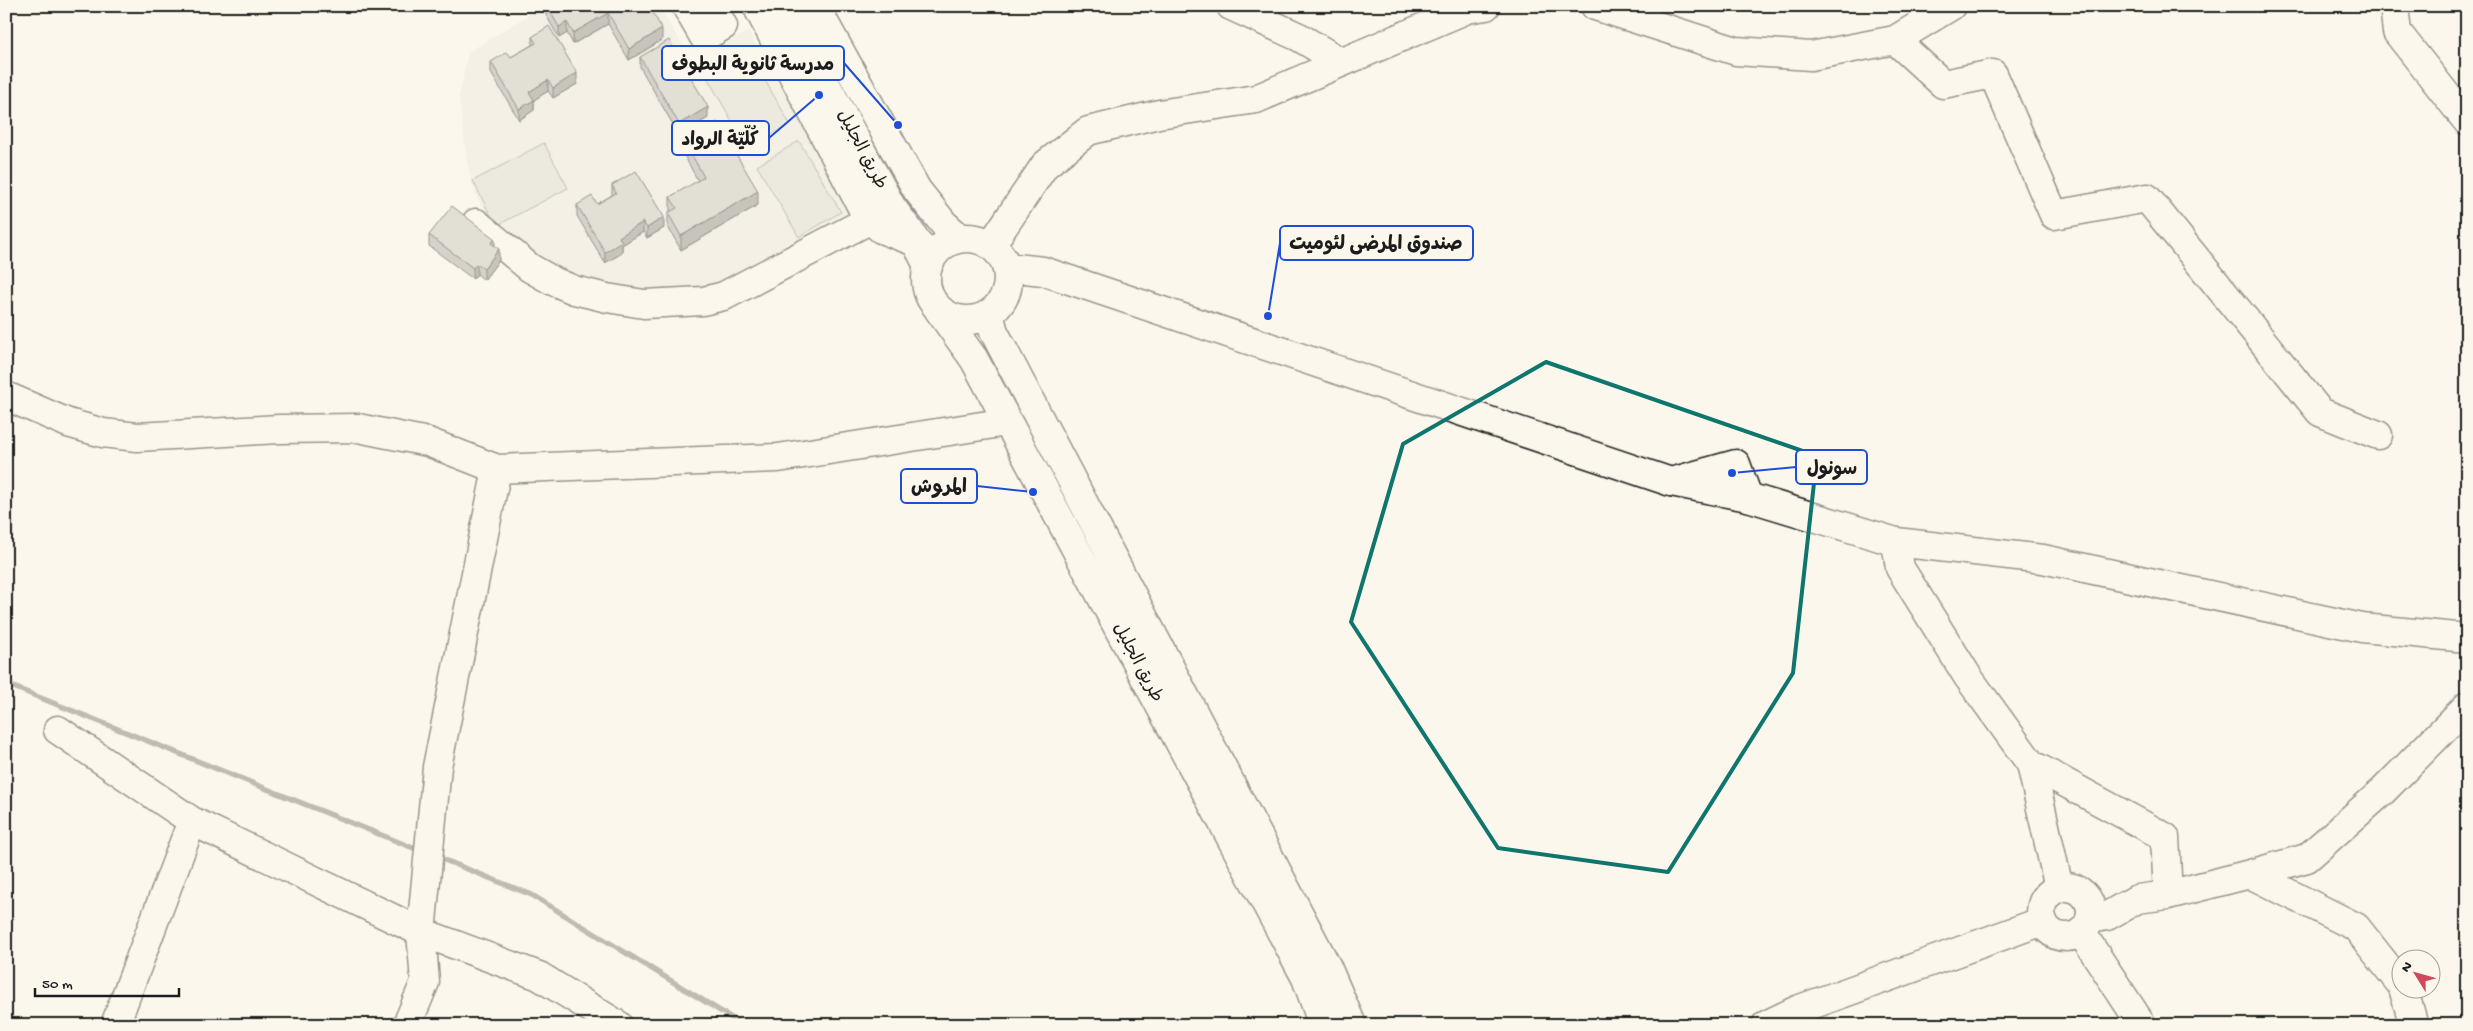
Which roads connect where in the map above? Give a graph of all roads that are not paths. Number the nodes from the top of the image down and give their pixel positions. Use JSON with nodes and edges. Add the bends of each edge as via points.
{"nodes":[{"id":1,"x":686,"y":6,"type":"edge"},
{"id":2,"x":712,"y":6,"type":"edge"},
{"id":3,"x":757,"y":6,"type":"edge"},
{"id":4,"x":784,"y":6,"type":"edge"},
{"id":5,"x":816,"y":6,"type":"edge"},
{"id":6,"x":1231,"y":6,"type":"edge"},
{"id":7,"x":1486,"y":6,"type":"edge"},
{"id":8,"x":1595,"y":6,"type":"edge"},
{"id":9,"x":1951,"y":6,"type":"edge"},
{"id":10,"x":2394,"y":6,"type":"edge"},
{"id":11,"x":1895,"y":40,"type":"junction"},
{"id":12,"x":1341,"y":62,"type":"junction"},
{"id":13,"x":2467,"y":121,"type":"edge"},
{"id":14,"x":869,"y":220,"type":"junction"},
{"id":15,"x":476,"y":223,"type":"edge"},
{"id":16,"x":960,"y":238,"type":"junction"},
{"id":17,"x":991,"y":245,"type":"junction"},
{"id":18,"x":923,"y":254,"type":"junction"},
{"id":19,"x":1007,"y":267,"type":"junction"},
{"id":20,"x":938,"y":309,"type":"junction"},
{"id":21,"x":989,"y":314,"type":"junction"},
{"id":22,"x":6,"y":396,"type":"edge"},
{"id":23,"x":1008,"y":422,"type":"junction"},
{"id":24,"x":2378,"y":435,"type":"dead end"},
{"id":25,"x":497,"y":469,"type":"junction"},
{"id":26,"x":1896,"y":542,"type":"junction"},
{"id":27,"x":2467,"y":638,"type":"edge"},
{"id":28,"x":2467,"y":706,"type":"edge"},
{"id":29,"x":58,"y":730,"type":"dead end"},
{"id":30,"x":2031,"y":764,"type":"junction"},
{"id":31,"x":192,"y":821,"type":"junction"},
{"id":32,"x":2250,"y":874,"type":"junction"},
{"id":33,"x":2060,"y":888,"type":"junction"},
{"id":34,"x":2168,"y":894,"type":"junction"},
{"id":35,"x":2043,"y":921,"type":"junction"},
{"id":36,"x":2085,"y":925,"type":"junction"},
{"id":37,"x":420,"y":932,"type":"junction"},
{"id":38,"x":2390,"y":970,"type":"edge"},
{"id":39,"x":2406,"y":998,"type":"edge"},
{"id":40,"x":115,"y":1025,"type":"edge"},
{"id":41,"x":406,"y":1025,"type":"edge"},
{"id":42,"x":618,"y":1025,"type":"edge"},
{"id":43,"x":1322,"y":1025,"type":"edge"},
{"id":44,"x":1352,"y":1025,"type":"edge"},
{"id":45,"x":1766,"y":1025,"type":"edge"},
{"id":46,"x":2142,"y":1025,"type":"edge"},
{"id":47,"x":2414,"y":1025,"type":"edge"}],
"edges":[{"from":1,"to":2,"type":"street","via":[[704,37],[723,26]]},
{"from":3,"to":14,"type":"street"},
{"from":4,"to":18,"type":"street","name":"طريق الجليل","via":[[891,206]]},
{"from":5,"to":16,"type":"street","name":"طريق الجليل","via":[[917,190],[944,224]]},
{"from":6,"to":12,"type":"street","via":[[1299,37]]},
{"from":7,"to":12,"type":"street","via":[[1467,9]]},
{"from":8,"to":11,"type":"street","via":[[1736,51],[1811,56]]},
{"from":9,"to":11,"type":"street"},
{"from":10,"to":13,"type":"street","via":[[2397,32]]},
{"from":11,"to":24,"type":"street","via":[[1942,84],[1993,74],[2054,215],[2147,198],[2320,412]]},
{"from":12,"to":17,"type":"street","via":[[1256,99],[1159,114],[1088,131],[1045,165]]},
{"from":14,"to":15,"type":"street","via":[[724,296],[703,301],[644,304],[607,298],[553,281],[517,259]]},
{"from":14,"to":18,"type":"street"},
{"from":16,"to":17,"type":"street","via":[[979,239]]},
{"from":16,"to":18,"type":"street","via":[[940,247],[931,257]]},
{"from":17,"to":19,"type":"street","via":[[1001,254]]},
{"from":18,"to":20,"type":"street","via":[[925,284]]},
{"from":19,"to":21,"type":"street","via":[[1006,293]]},
{"from":19,"to":26,"type":"street","via":[[1043,271],[1670,482],[1748,497]]},
{"from":20,"to":21,"type":"street","via":[[949,317],[963,320]]},
{"from":20,"to":23,"type":"street","name":"طريق الجليل","via":[[974,359]]},
{"from":21,"to":44,"type":"street","name":"طريق الجليل","via":[[994,332],[1327,967]]},
{"from":22,"to":25,"type":"street","via":[[68,423],[103,433],[137,437],[358,428],[428,442]]},
{"from":23,"to":25,"type":"street","via":[[778,458]]},
{"from":23,"to":43,"type":"street","name":"طريق الجليل","via":[[1306,978]]},
{"from":25,"to":37,"type":"street","via":[[436,767]]},
{"from":26,"to":27,"type":"street","via":[[2042,559],[2362,628]]},
{"from":26,"to":30,"type":"street","via":[[1900,568],[1968,677]]},
{"from":28,"to":32,"type":"street","via":[[2383,791],[2307,858]]},
{"from":29,"to":31,"type":"street"},
{"from":30,"to":33,"type":"street"},
{"from":30,"to":34,"type":"street","via":[[2165,837]]},
{"from":31,"to":37,"type":"street"},
{"from":31,"to":40,"type":"street"},
{"from":32,"to":34,"type":"street"},
{"from":32,"to":38,"type":"street","via":[[2356,927]]},
{"from":33,"to":35,"type":"street","via":[[2044,901]]},
{"from":33,"to":36,"type":"street","via":[[2074,889],[2086,897],[2091,912]]},
{"from":34,"to":36,"type":"street","via":[[2137,899]]},
{"from":35,"to":36,"type":"street","via":[[2058,936],[2074,936]]},
{"from":35,"to":45,"type":"street","via":[[1797,1010]]},
{"from":36,"to":46,"type":"street"},
{"from":37,"to":41,"type":"street","via":[[425,982]]},
{"from":37,"to":42,"type":"street","via":[[539,976]]},
{"from":39,"to":47,"type":"street"}]}
